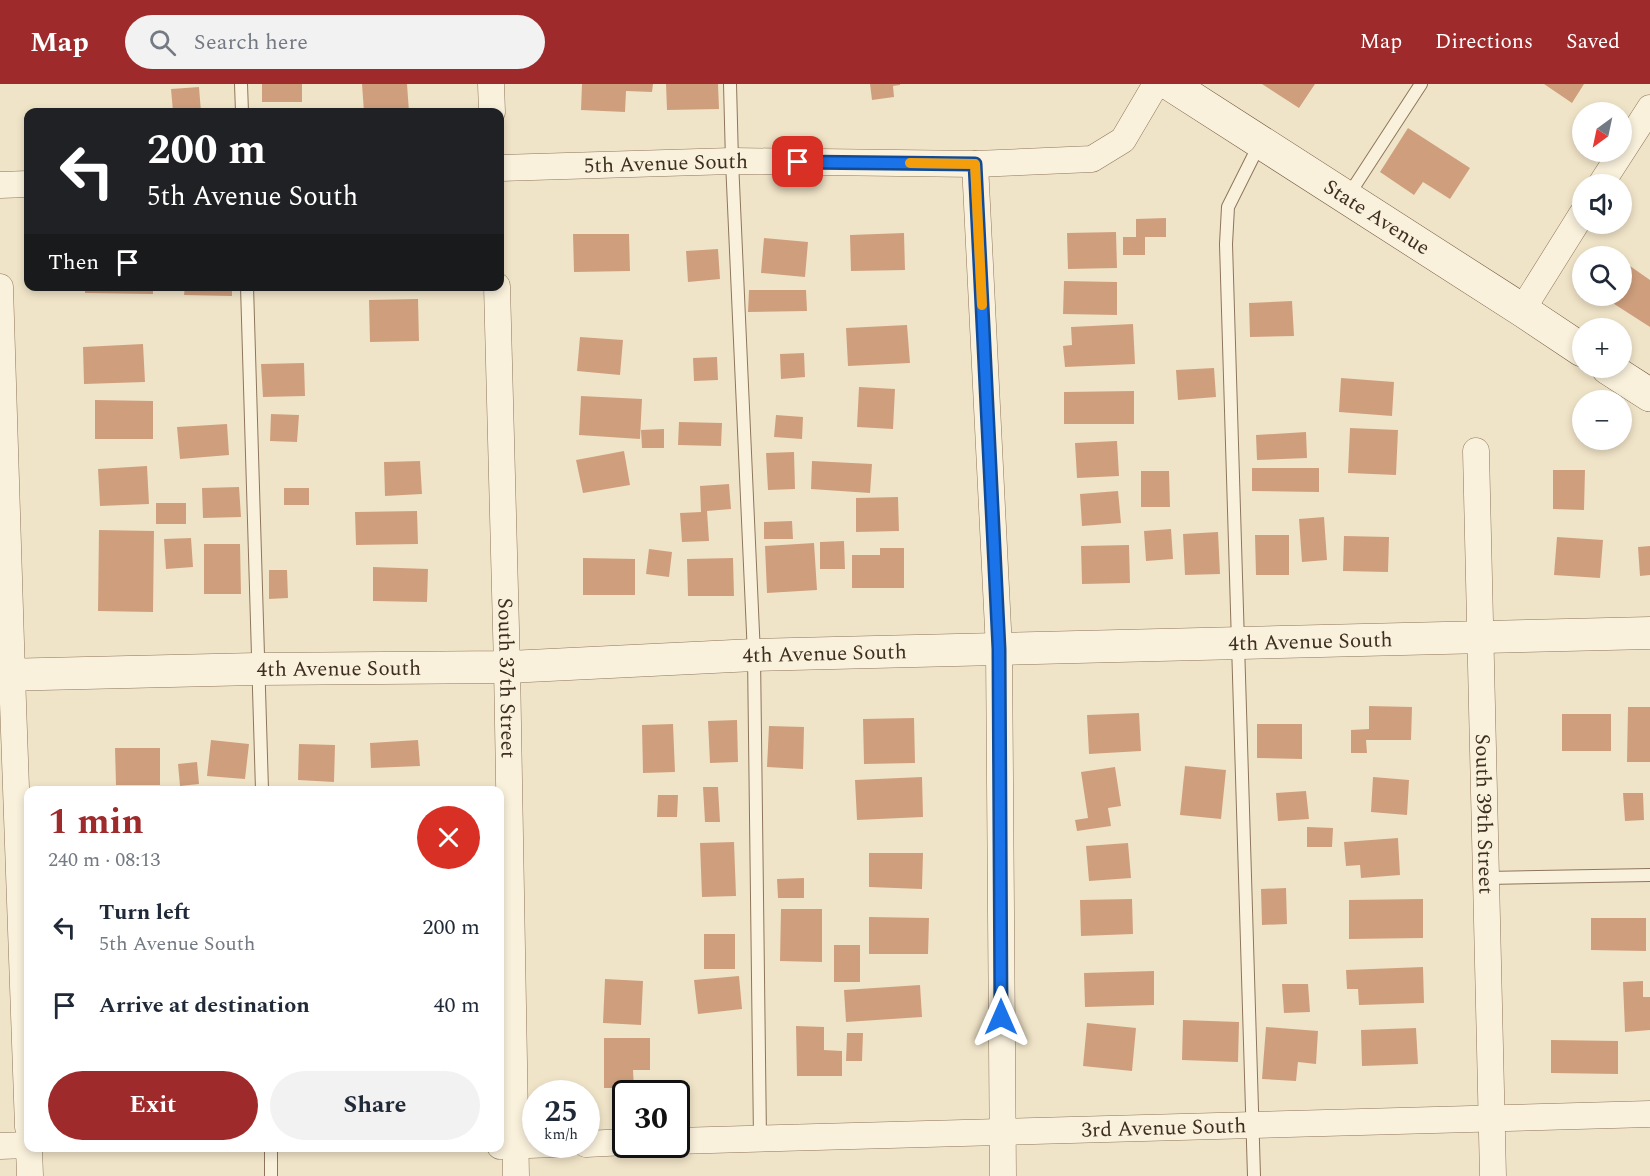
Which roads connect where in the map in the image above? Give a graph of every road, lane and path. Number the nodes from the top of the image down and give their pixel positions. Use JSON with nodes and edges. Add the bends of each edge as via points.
{"nodes":[{"id":1,"x":241,"y":84,"type":"edge"},
{"id":2,"x":491,"y":84,"type":"edge"},
{"id":3,"x":730,"y":84,"type":"edge"},
{"id":4,"x":1156,"y":84,"type":"edge"},
{"id":5,"x":1170,"y":84,"type":"edge"},
{"id":6,"x":1421,"y":84,"type":"edge"},
{"id":7,"x":242,"y":108,"type":"edge"},
{"id":8,"x":492,"y":108,"type":"edge"},
{"id":9,"x":1650,"y":108,"type":"edge"},
{"id":10,"x":1261,"y":142,"type":"junction"},
{"id":11,"x":732,"y":161,"type":"junction"},
{"id":12,"x":975,"y":164,"type":"junction"},
{"id":13,"x":504,"y":168,"type":"edge"},
{"id":14,"x":1607,"y":174,"type":"edge"},
{"id":15,"x":24,"y":184,"type":"edge"},
{"id":16,"x":0,"y":185,"type":"edge"},
{"id":17,"x":1347,"y":197,"type":"junction"},
{"id":18,"x":1572,"y":230,"type":"edge"},
{"id":19,"x":0,"y":287,"type":"edge"},
{"id":20,"x":247,"y":291,"type":"edge"},
{"id":21,"x":497,"y":291,"type":"edge"},
{"id":22,"x":1522,"y":310,"type":"junction"},
{"id":23,"x":1572,"y":343,"type":"edge"},
{"id":24,"x":1624,"y":378,"type":"edge"},
{"id":25,"x":1650,"y":395,"type":"edge"},
{"id":26,"x":1476,"y":451,"type":"dead end"},
{"id":27,"x":1650,"y":633,"type":"edge"},
{"id":28,"x":1479,"y":637,"type":"junction"},
{"id":29,"x":1239,"y":643,"type":"junction"},
{"id":30,"x":999,"y":649,"type":"junction"},
{"id":31,"x":754,"y":656,"type":"junction"},
{"id":32,"x":507,"y":667,"type":"junction"},
{"id":33,"x":259,"y":669,"type":"junction"},
{"id":34,"x":6,"y":675,"type":"edge"},
{"id":35,"x":262,"y":786,"type":"edge"},
{"id":36,"x":1650,"y":875,"type":"edge"},
{"id":37,"x":1487,"y":878,"type":"junction"},
{"id":38,"x":24,"y":1045,"type":"edge"},
{"id":39,"x":1650,"y":1114,"type":"edge"},
{"id":40,"x":1492,"y":1118,"type":"junction"},
{"id":41,"x":1253,"y":1124,"type":"junction"},
{"id":42,"x":1001,"y":1131,"type":"junction"},
{"id":43,"x":760,"y":1139,"type":"junction"},
{"id":44,"x":690,"y":1141,"type":"edge"},
{"id":45,"x":0,"y":1146,"type":"edge"},
{"id":46,"x":24,"y":1146,"type":"edge"},
{"id":47,"x":508,"y":1146,"type":"edge"},
{"id":48,"x":29,"y":1152,"type":"edge"},
{"id":49,"x":270,"y":1152,"type":"edge"},
{"id":50,"x":30,"y":1176,"type":"edge"},
{"id":51,"x":271,"y":1176,"type":"edge"},
{"id":52,"x":516,"y":1176,"type":"edge"},
{"id":53,"x":1003,"y":1176,"type":"edge"},
{"id":54,"x":1254,"y":1176,"type":"edge"},
{"id":55,"x":1493,"y":1176,"type":"edge"}],
"edges":[{"from":1,"to":7,"type":"lane"},
{"from":2,"to":8,"type":"street"},
{"from":3,"to":11,"type":"lane"},
{"from":4,"to":12,"type":"street","name":"5th Avenue South","via":[[1123,140],[1092,159]]},
{"from":5,"to":10,"type":"main road","name":"State Avenue"},
{"from":6,"to":17,"type":"lane"},
{"from":9,"to":14,"type":"street"},
{"from":10,"to":17,"type":"main road","name":"State Avenue"},
{"from":10,"to":29,"type":"lane","via":[[1228,207],[1226,244]]},
{"from":11,"to":12,"type":"street","name":"5th Avenue South"},
{"from":11,"to":13,"type":"street","name":"5th Avenue South"},
{"from":11,"to":31,"type":"lane"},
{"from":12,"to":30,"type":"street"},
{"from":15,"to":16,"type":"street"},
{"from":17,"to":22,"type":"main road","name":"State Avenue"},
{"from":18,"to":22,"type":"street"},
{"from":19,"to":34,"type":"street"},
{"from":20,"to":33,"type":"lane"},
{"from":21,"to":32,"type":"street","name":"South 37th Street"},
{"from":22,"to":23,"type":"main road","name":"State Avenue"},
{"from":24,"to":25,"type":"main road"},
{"from":26,"to":28,"type":"street","name":"South 39th Street"},
{"from":27,"to":28,"type":"street","name":"4th Avenue South"},
{"from":28,"to":29,"type":"street","name":"4th Avenue South"},
{"from":28,"to":37,"type":"street","name":"South 39th Street"},
{"from":29,"to":30,"type":"street","name":"4th Avenue South"},
{"from":29,"to":41,"type":"lane"},
{"from":30,"to":31,"type":"street","name":"4th Avenue South"},
{"from":30,"to":42,"type":"street"},
{"from":31,"to":32,"type":"street","name":"4th Avenue South"},
{"from":31,"to":43,"type":"lane"},
{"from":32,"to":33,"type":"street","name":"4th Avenue South"},
{"from":32,"to":47,"type":"street","name":"South 37th Street"},
{"from":33,"to":34,"type":"street","name":"4th Avenue South"},
{"from":33,"to":35,"type":"lane"},
{"from":34,"to":38,"type":"street"},
{"from":36,"to":37,"type":"lane"},
{"from":37,"to":40,"type":"street","name":"South 39th Street"},
{"from":39,"to":40,"type":"street","name":"3rd Avenue South"},
{"from":40,"to":41,"type":"street","name":"3rd Avenue South"},
{"from":40,"to":55,"type":"street","name":"South 39th Street"},
{"from":41,"to":42,"type":"street","name":"3rd Avenue South"},
{"from":41,"to":54,"type":"lane"},
{"from":42,"to":43,"type":"street","name":"3rd Avenue South"},
{"from":42,"to":53,"type":"street"},
{"from":43,"to":44,"type":"street","name":"3rd Avenue South"},
{"from":45,"to":46,"type":"street"},
{"from":47,"to":52,"type":"street","name":"South 37th Street"},
{"from":48,"to":50,"type":"street"},
{"from":49,"to":51,"type":"lane"}]}
